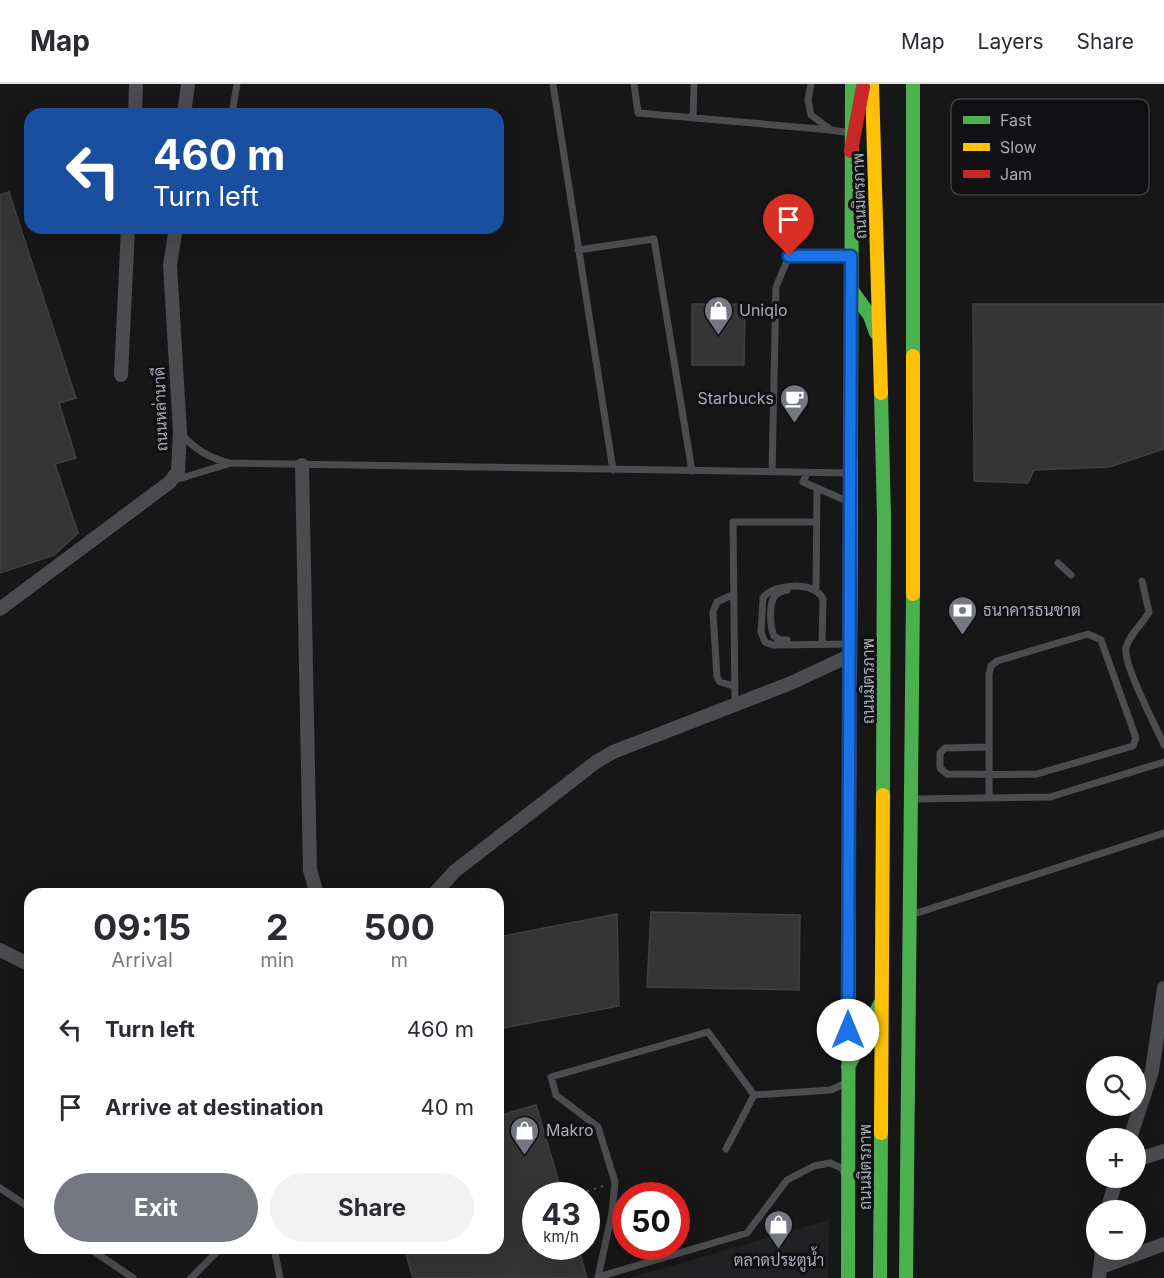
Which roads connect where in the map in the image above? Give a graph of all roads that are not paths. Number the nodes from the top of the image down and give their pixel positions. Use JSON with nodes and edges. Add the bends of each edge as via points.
{"nodes":[{"id":1,"x":136,"y":84,"type":"edge"},
{"id":2,"x":188,"y":84,"type":"edge"},
{"id":3,"x":237,"y":84,"type":"edge"},
{"id":4,"x":553,"y":84,"type":"edge"},
{"id":5,"x":634,"y":84,"type":"edge"},
{"id":6,"x":694,"y":84,"type":"edge"},
{"id":7,"x":811,"y":84,"type":"edge"},
{"id":8,"x":852,"y":84,"type":"edge"},
{"id":9,"x":864,"y":84,"type":"edge"},
{"id":10,"x":872,"y":84,"type":"edge"},
{"id":11,"x":913,"y":84,"type":"edge"},
{"id":12,"x":135,"y":108,"type":"edge"},
{"id":13,"x":185,"y":108,"type":"edge"},
{"id":14,"x":233,"y":108,"type":"edge"},
{"id":15,"x":693,"y":118,"type":"junction"},
{"id":16,"x":831,"y":130,"type":"junction"},
{"id":17,"x":851,"y":133,"type":"junction"},
{"id":18,"x":851,"y":151,"type":"junction"},
{"id":19,"x":128,"y":234,"type":"edge"},
{"id":20,"x":175,"y":234,"type":"edge"},
{"id":21,"x":578,"y":249,"type":"junction"},
{"id":22,"x":851,"y":256,"type":"junction"},
{"id":23,"x":851,"y":289,"type":"junction"},
{"id":24,"x":881,"y":351,"type":"junction"},
{"id":25,"x":121,"y":375,"type":"dead end"},
{"id":26,"x":180,"y":432,"type":"junction"},
{"id":27,"x":230,"y":463,"type":"junction"},
{"id":28,"x":302,"y":465,"type":"junction"},
{"id":29,"x":613,"y":470,"type":"junction"},
{"id":30,"x":692,"y":471,"type":"junction"},
{"id":31,"x":772,"y":472,"type":"junction"},
{"id":32,"x":807,"y":472,"type":"junction"},
{"id":33,"x":850,"y":473,"type":"junction"},
{"id":34,"x":171,"y":482,"type":"junction"},
{"id":35,"x":817,"y":488,"type":"junction"},
{"id":36,"x":850,"y":503,"type":"junction"},
{"id":37,"x":816,"y":522,"type":"junction"},
{"id":38,"x":1058,"y":563,"type":"dead end"},
{"id":39,"x":1071,"y":575,"type":"dead end"},
{"id":40,"x":1142,"y":581,"type":"dead end"},
{"id":41,"x":793,"y":588,"type":"junction"},
{"id":42,"x":816,"y":589,"type":"junction"},
{"id":43,"x":734,"y":594,"type":"junction"},
{"id":44,"x":0,"y":609,"type":"edge"},
{"id":45,"x":822,"y":644,"type":"junction"},
{"id":46,"x":849,"y":650,"type":"junction"},
{"id":47,"x":734,"y":686,"type":"junction"},
{"id":48,"x":735,"y":705,"type":"junction"},
{"id":49,"x":1164,"y":745,"type":"edge"},
{"id":50,"x":988,"y":747,"type":"junction"},
{"id":51,"x":1164,"y":762,"type":"edge"},
{"id":52,"x":989,"y":774,"type":"junction"},
{"id":53,"x":989,"y":798,"type":"junction"},
{"id":54,"x":910,"y":799,"type":"junction"},
{"id":55,"x":1164,"y":832,"type":"edge"},
{"id":56,"x":315,"y":888,"type":"edge"},
{"id":57,"x":439,"y":888,"type":"edge"},
{"id":58,"x":911,"y":915,"type":"junction"},
{"id":59,"x":0,"y":950,"type":"edge"},
{"id":60,"x":24,"y":962,"type":"edge"},
{"id":61,"x":1164,"y":988,"type":"edge"},
{"id":62,"x":882,"y":1000,"type":"junction"},
{"id":63,"x":848,"y":1067,"type":"junction"},
{"id":64,"x":1158,"y":1069,"type":"edge"},
{"id":65,"x":848,"y":1082,"type":"junction"},
{"id":66,"x":754,"y":1095,"type":"junction"},
{"id":67,"x":1134,"y":1128,"type":"edge"},
{"id":68,"x":726,"y":1149,"type":"dead end"},
{"id":69,"x":1164,"y":1151,"type":"edge"},
{"id":70,"x":1146,"y":1157,"type":"edge"},
{"id":71,"x":849,"y":1182,"type":"junction"},
{"id":72,"x":0,"y":1188,"type":"edge"},
{"id":73,"x":24,"y":1204,"type":"edge"},
{"id":74,"x":1164,"y":1244,"type":"edge"},
{"id":75,"x":97,"y":1254,"type":"edge"},
{"id":76,"x":214,"y":1254,"type":"edge"},
{"id":77,"x":275,"y":1254,"type":"edge"},
{"id":78,"x":1100,"y":1272,"type":"edge"},
{"id":79,"x":128,"y":1277,"type":"edge"},
{"id":80,"x":191,"y":1278,"type":"edge"},
{"id":81,"x":280,"y":1278,"type":"edge"},
{"id":82,"x":848,"y":1278,"type":"edge"},
{"id":83,"x":880,"y":1278,"type":"edge"},
{"id":84,"x":906,"y":1278,"type":"edge"}],
"edges":[{"from":1,"to":12,"type":"street"},
{"from":2,"to":13,"type":"street"},
{"from":3,"to":14,"type":"lane"},
{"from":4,"to":21,"type":"lane"},
{"from":5,"to":15,"type":"lane","via":[[638,113]]},
{"from":6,"to":15,"type":"lane"},
{"from":7,"to":16,"type":"lane","via":[[811,115]]},
{"from":8,"to":17,"type":"main road","name":"ถนนมิตรภาพ"},
{"from":9,"to":18,"type":"main road"},
{"from":10,"to":24,"type":"main road","name":"ถนนมิตรภาพ"},
{"from":11,"to":54,"type":"main road"},
{"from":15,"to":16,"type":"lane"},
{"from":16,"to":17,"type":"lane"},
{"from":17,"to":18,"type":"main road","name":"ถนนมิตรภาพ"},
{"from":18,"to":22,"type":"main road","name":"ถนนมิตรภาพ"},
{"from":19,"to":25,"type":"street"},
{"from":20,"to":26,"type":"street","name":"ถนนหล่านาดี","via":[[170,264]]},
{"from":21,"to":29,"type":"lane"},
{"from":21,"to":30,"type":"lane","via":[[654,239]]},
{"from":22,"to":23,"type":"main road","name":"ถนนมิตรภาพ"},
{"from":22,"to":31,"type":"lane","via":[[789,256],[776,287]]},
{"from":23,"to":24,"type":"main road","via":[[870,316]]},
{"from":23,"to":33,"type":"main road","name":"ถนนมิตรภาพ"},
{"from":24,"to":62,"type":"main road","name":"ถนนมิตรภาพ","via":[[885,657]]},
{"from":26,"to":27,"type":"lane","via":[[199,452]]},
{"from":26,"to":34,"type":"street","name":"ถนนหล่านาดี","via":[[178,471]]},
{"from":27,"to":28,"type":"lane"},
{"from":27,"to":34,"type":"lane"},
{"from":28,"to":29,"type":"lane"},
{"from":28,"to":56,"type":"street","via":[[310,870]]},
{"from":29,"to":30,"type":"lane"},
{"from":30,"to":31,"type":"lane"},
{"from":31,"to":32,"type":"lane"},
{"from":32,"to":33,"type":"lane"},
{"from":32,"to":35,"type":"lane","via":[[803,482]]},
{"from":33,"to":36,"type":"main road","name":"ถนนมิตรภาพ"},
{"from":34,"to":44,"type":"street"},
{"from":35,"to":36,"type":"lane"},
{"from":35,"to":37,"type":"lane"},
{"from":36,"to":46,"type":"main road","name":"ถนนมิตรภาพ"},
{"from":37,"to":42,"type":"lane"},
{"from":37,"to":43,"type":"lane","via":[[733,522]]},
{"from":38,"to":39,"type":"lane"},
{"from":40,"to":49,"type":"lane","via":[[1149,612],[1126,645],[1126,653]]},
{"from":41,"to":42,"type":"lane"},
{"from":41,"to":45,"type":"lane","via":[[778,593],[772,601],[774,636]]},
{"from":41,"to":45,"type":"lane","via":[[780,587],[765,594],[762,638],[773,645]]},
{"from":42,"to":45,"type":"lane","via":[[823,599]]},
{"from":43,"to":47,"type":"lane"},
{"from":43,"to":47,"type":"lane","via":[[717,602],[713,612],[717,677],[720,682]]},
{"from":45,"to":46,"type":"lane"},
{"from":46,"to":48,"type":"street","via":[[791,684]]},
{"from":46,"to":63,"type":"main road","name":"ถนนมิตรภาพ"},
{"from":47,"to":48,"type":"lane"},
{"from":48,"to":57,"type":"street","via":[[596,762],[455,871]]},
{"from":50,"to":52,"type":"lane"},
{"from":50,"to":52,"type":"lane","via":[[945,748],[940,753],[940,768],[947,774]]},
{"from":50,"to":52,"type":"lane","via":[[989,674],[993,664],[1088,634],[1101,640],[1136,738],[1133,746],[1043,773]]},
{"from":51,"to":53,"type":"lane","via":[[1050,797]]},
{"from":52,"to":53,"type":"lane"},
{"from":53,"to":54,"type":"lane"},
{"from":54,"to":58,"type":"main road"},
{"from":55,"to":58,"type":"lane"},
{"from":58,"to":84,"type":"main road"},
{"from":59,"to":60,"type":"street"},
{"from":61,"to":64,"type":"street"},
{"from":62,"to":63,"type":"main road"},
{"from":62,"to":83,"type":"main road","name":"ถนนมิตรภาพ"},
{"from":63,"to":65,"type":"main road","name":"ถนนมิตรภาพ"},
{"from":64,"to":67,"type":"street"},
{"from":65,"to":66,"type":"lane","via":[[831,1090]]},
{"from":65,"to":71,"type":"main road","name":"ถนนมิตรภาพ"},
{"from":66,"to":68,"type":"lane"},
{"from":66,"to":71,"type":"lane","via":[[708,1032],[551,1077],[556,1095],[597,1127],[615,1182],[598,1277],[747,1233],[787,1180],[801,1172],[830,1163],[842,1168]]},
{"from":69,"to":70,"type":"street"},
{"from":71,"to":82,"type":"main road","name":"ถนนมิตรภาพ"},
{"from":72,"to":73,"type":"lane"},
{"from":74,"to":78,"type":"street"},
{"from":75,"to":79,"type":"lane"},
{"from":76,"to":80,"type":"lane"},
{"from":77,"to":81,"type":"lane"}]}
